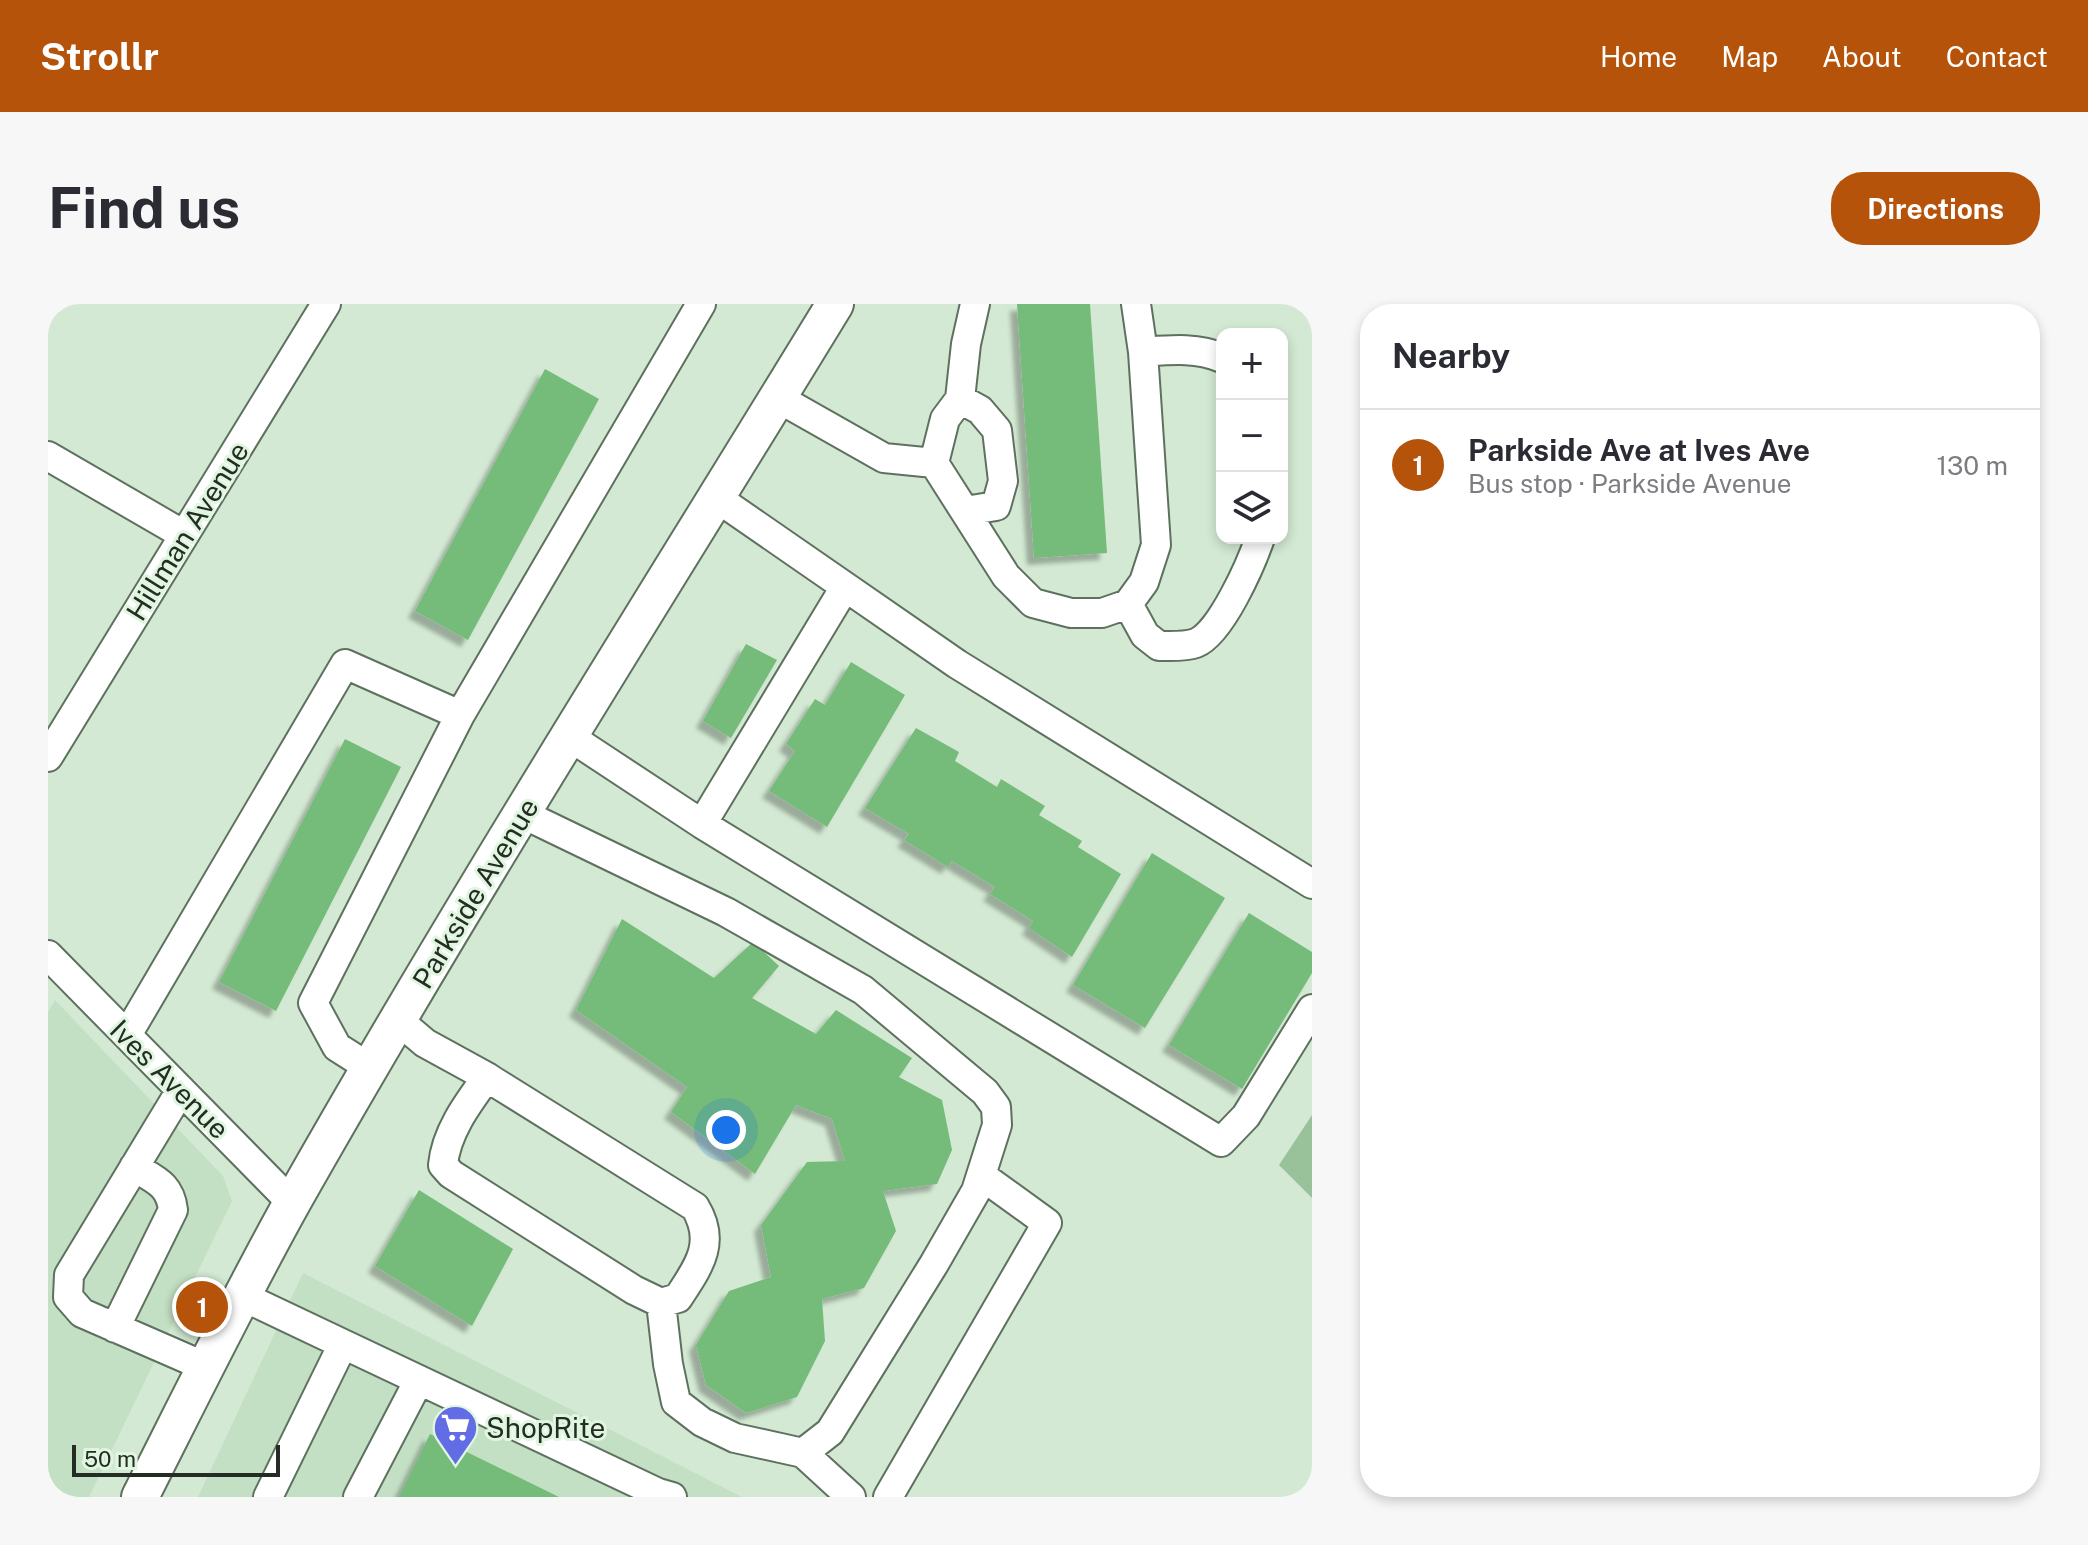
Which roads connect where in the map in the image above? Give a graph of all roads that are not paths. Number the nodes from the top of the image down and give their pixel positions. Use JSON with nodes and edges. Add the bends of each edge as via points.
{"nodes":[{"id":1,"x":326,"y":304,"type":"edge"},
{"id":2,"x":701,"y":304,"type":"edge"},
{"id":3,"x":835,"y":304,"type":"edge"},
{"id":4,"x":975,"y":304,"type":"edge"},
{"id":5,"x":1136,"y":304,"type":"edge"},
{"id":6,"x":1143,"y":352,"type":"junction"},
{"id":7,"x":1216,"y":356,"type":"edge"},
{"id":8,"x":778,"y":398,"type":"junction"},
{"id":9,"x":960,"y":399,"type":"junction"},
{"id":10,"x":48,"y":456,"type":"edge"},
{"id":11,"x":934,"y":463,"type":"junction"},
{"id":12,"x":717,"y":498,"type":"junction"},
{"id":13,"x":965,"y":511,"type":"junction"},
{"id":14,"x":184,"y":535,"type":"junction"},
{"id":15,"x":1257,"y":544,"type":"edge"},
{"id":16,"x":845,"y":587,"type":"junction"},
{"id":17,"x":1128,"y":604,"type":"junction"},
{"id":18,"x":460,"y":715,"type":"junction"},
{"id":19,"x":570,"y":737,"type":"junction"},
{"id":20,"x":48,"y":757,"type":"edge"},
{"id":21,"x":523,"y":814,"type":"junction"},
{"id":22,"x":702,"y":824,"type":"junction"},
{"id":23,"x":1312,"y":884,"type":"edge"},
{"id":24,"x":48,"y":955,"type":"edge"},
{"id":25,"x":1312,"y":1009,"type":"edge"},
{"id":26,"x":398,"y":1020,"type":"junction"},
{"id":27,"x":127,"y":1035,"type":"junction"},
{"id":28,"x":370,"y":1068,"type":"junction"},
{"id":29,"x":487,"y":1077,"type":"junction"},
{"id":30,"x":181,"y":1090,"type":"junction"},
{"id":31,"x":134,"y":1167,"type":"junction"},
{"id":32,"x":982,"y":1176,"type":"junction"},
{"id":33,"x":292,"y":1203,"type":"junction"},
{"id":34,"x":242,"y":1296,"type":"junction"},
{"id":35,"x":661,"y":1303,"type":"junction"},
{"id":36,"x":115,"y":1328,"type":"junction"},
{"id":37,"x":343,"y":1344,"type":"junction"},
{"id":38,"x":206,"y":1367,"type":"junction"},
{"id":39,"x":419,"y":1380,"type":"junction"},
{"id":40,"x":803,"y":1453,"type":"junction"},
{"id":41,"x":140,"y":1497,"type":"edge"},
{"id":42,"x":268,"y":1497,"type":"edge"},
{"id":43,"x":358,"y":1497,"type":"edge"},
{"id":44,"x":672,"y":1497,"type":"edge"},
{"id":45,"x":851,"y":1497,"type":"edge"},
{"id":46,"x":888,"y":1497,"type":"edge"}],
"edges":[{"from":1,"to":14,"type":"street","name":"Hillman Avenue"},
{"from":2,"to":18,"type":"street"},
{"from":3,"to":8,"type":"main road","name":"Parkside Avenue"},
{"from":4,"to":9,"type":"street"},
{"from":5,"to":6,"type":"street"},
{"from":6,"to":7,"type":"street","via":[[1185,350]]},
{"from":6,"to":17,"type":"street","via":[[1156,545],[1144,582]]},
{"from":8,"to":11,"type":"street","via":[[884,458]]},
{"from":8,"to":12,"type":"main road","name":"Parkside Avenue"},
{"from":9,"to":11,"type":"street","via":[[945,419]]},
{"from":9,"to":13,"type":"street","via":[[980,410],[997,430],[1003,481],[996,506]]},
{"from":10,"to":14,"type":"street"},
{"from":11,"to":13,"type":"street"},
{"from":12,"to":16,"type":"street"},
{"from":12,"to":19,"type":"main road","name":"Parkside Avenue"},
{"from":13,"to":17,"type":"street","via":[[1006,576],[1033,603],[1071,613],[1102,613]]},
{"from":14,"to":20,"type":"street","name":"Hillman Avenue"},
{"from":15,"to":17,"type":"street","via":[[1223,616],[1197,643],[1159,646],[1145,635]]},
{"from":16,"to":22,"type":"street"},
{"from":16,"to":23,"type":"street","via":[[957,664]]},
{"from":18,"to":27,"type":"street","via":[[345,664]]},
{"from":18,"to":28,"type":"street","via":[[313,1003],[337,1047]]},
{"from":19,"to":21,"type":"main road","name":"Parkside Avenue"},
{"from":19,"to":22,"type":"street"},
{"from":21,"to":26,"type":"main road","name":"Parkside Avenue"},
{"from":21,"to":32,"type":"street","via":[[726,912],[863,990],[996,1107],[997,1125]]},
{"from":22,"to":25,"type":"street","via":[[1221,1142],[1246,1116]]},
{"from":24,"to":27,"type":"street","name":"Ives Avenue"},
{"from":26,"to":28,"type":"main road","name":"Parkside Avenue"},
{"from":26,"to":29,"type":"street","via":[[425,1043]]},
{"from":27,"to":30,"type":"street","name":"Ives Avenue"},
{"from":28,"to":33,"type":"main road","name":"Parkside Avenue"},
{"from":29,"to":35,"type":"street","via":[[462,1112],[443,1165]]},
{"from":29,"to":35,"type":"street","via":[[695,1207],[706,1237],[701,1262],[678,1298]]},
{"from":30,"to":31,"type":"street"},
{"from":30,"to":33,"type":"street","name":"Ives Avenue"},
{"from":31,"to":36,"type":"street","via":[[164,1186],[173,1210]]},
{"from":31,"to":36,"type":"street","via":[[69,1275],[68,1297],[82,1313]]},
{"from":32,"to":40,"type":"street","via":[[830,1432]]},
{"from":32,"to":46,"type":"street","via":[[1047,1223]]},
{"from":33,"to":34,"type":"main road","name":"Parkside Avenue"},
{"from":34,"to":37,"type":"street"},
{"from":34,"to":38,"type":"main road","name":"Parkside Avenue"},
{"from":35,"to":40,"type":"street","via":[[676,1402],[735,1438]]},
{"from":36,"to":38,"type":"street"},
{"from":37,"to":39,"type":"street"},
{"from":37,"to":42,"type":"street"},
{"from":38,"to":41,"type":"main road","name":"Parkside Avenue"},
{"from":39,"to":43,"type":"street"},
{"from":39,"to":44,"type":"street"},
{"from":40,"to":45,"type":"street"}]}
